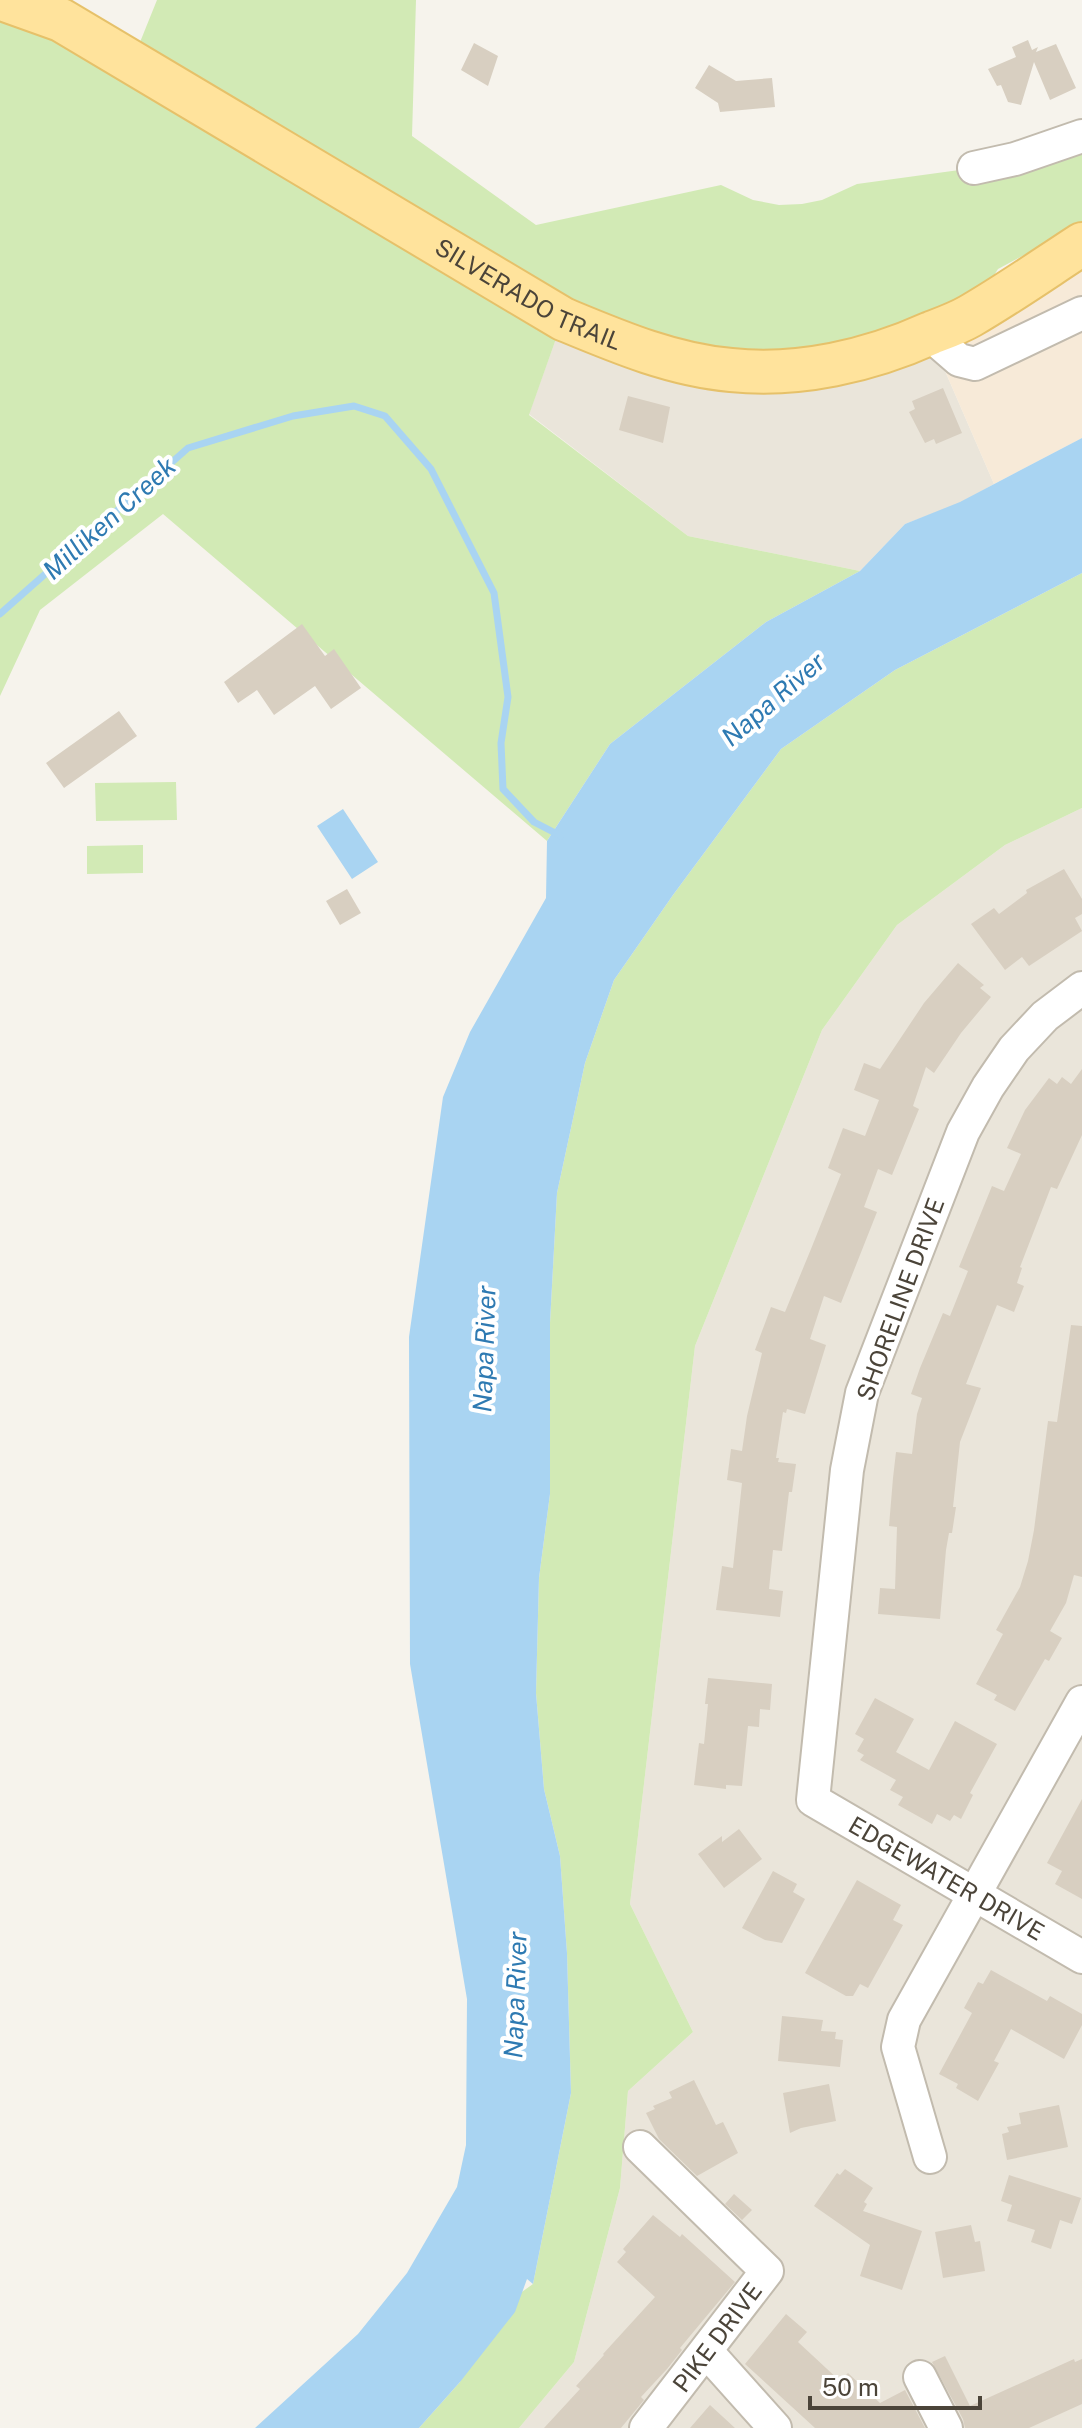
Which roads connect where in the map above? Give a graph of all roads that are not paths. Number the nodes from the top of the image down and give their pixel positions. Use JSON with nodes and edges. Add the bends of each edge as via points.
{"nodes":[{"id":1,"x":5,"y":0,"type":"edge"},
{"id":2,"x":1082,"y":136,"type":"edge"},
{"id":3,"x":974,"y":168,"type":"dead end"},
{"id":4,"x":1082,"y":244,"type":"edge"},
{"id":5,"x":1082,"y":313,"type":"edge"},
{"id":6,"x":929,"y":334,"type":"junction"},
{"id":7,"x":1082,"y":988,"type":"edge"},
{"id":8,"x":1082,"y":1702,"type":"edge"},
{"id":9,"x":813,"y":1800,"type":"joint"},
{"id":10,"x":976,"y":1894,"type":"junction"},
{"id":11,"x":1082,"y":1957,"type":"edge"},
{"id":12,"x":640,"y":2147,"type":"dead end"},
{"id":13,"x":930,"y":2157,"type":"dead end"},
{"id":14,"x":707,"y":2352,"type":"junction"},
{"id":15,"x":920,"y":2377,"type":"dead end"},
{"id":16,"x":646,"y":2428,"type":"edge"},
{"id":17,"x":775,"y":2428,"type":"edge"},
{"id":18,"x":946,"y":2428,"type":"edge"}],
"edges":[{"from":1,"to":6,"type":"main road","name":"SILVERADO TRAIL","via":[[61,20],[563,319],[621,343],[729,370],[780,372],[895,350]]},
{"from":2,"to":3,"type":"street"},
{"from":4,"to":6,"type":"main road","name":"SILVERADO TRAIL","via":[[967,318]]},
{"from":5,"to":6,"type":"street","via":[[975,364],[959,360]]},
{"from":7,"to":9,"type":"street","name":"SHORELINE DRIVE","via":[[1014,1049],[969,1121],[862,1393],[847,1470]]},
{"from":8,"to":10,"type":"street"},
{"from":9,"to":10,"type":"street","name":"EDGEWATER DRIVE"},
{"from":10,"to":11,"type":"street","name":"EDGEWATER DRIVE"},
{"from":10,"to":13,"type":"street","via":[[904,2020],[898,2047]]},
{"from":12,"to":14,"type":"street","name":"PIKE DRIVE","via":[[767,2271]]},
{"from":14,"to":16,"type":"street","name":"PIKE DRIVE"},
{"from":14,"to":17,"type":"street"},
{"from":15,"to":18,"type":"street"}]}
